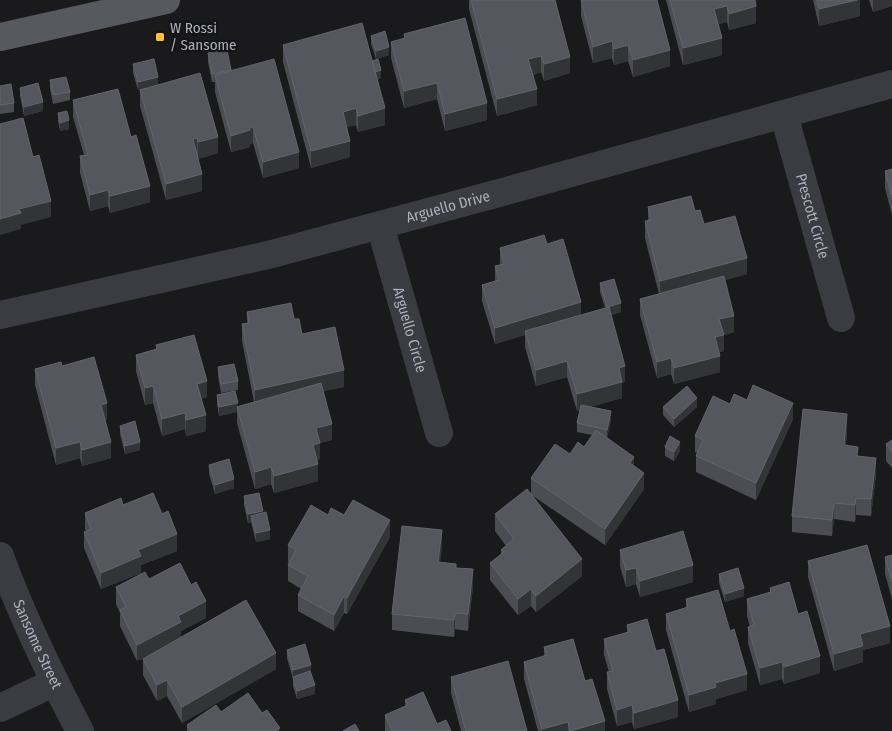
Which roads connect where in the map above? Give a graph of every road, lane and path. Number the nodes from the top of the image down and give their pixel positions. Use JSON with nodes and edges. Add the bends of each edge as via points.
{"nodes":[{"id":1,"x":166,"y":0,"type":"edge"},
{"id":2,"x":0,"y":37,"type":"edge"},
{"id":3,"x":892,"y":84,"type":"edge"},
{"id":4,"x":784,"y":115,"type":"junction"},
{"id":5,"x":380,"y":225,"type":"junction"},
{"id":6,"x":0,"y":315,"type":"edge"},
{"id":7,"x":841,"y":318,"type":"dead end"},
{"id":8,"x":439,"y":433,"type":"dead end"},
{"id":9,"x":0,"y":556,"type":"edge"},
{"id":10,"x":55,"y":682,"type":"junction"},
{"id":11,"x":0,"y":708,"type":"edge"},
{"id":12,"x":80,"y":731,"type":"edge"}],
"edges":[{"from":1,"to":2,"type":"main road"},
{"from":3,"to":4,"type":"street","name":"Arguello Drive"},
{"from":4,"to":5,"type":"street","name":"Arguello Drive"},
{"from":4,"to":7,"type":"street","name":"Prescott Circle"},
{"from":5,"to":6,"type":"street","name":"Arguello Drive","via":[[263,256]]},
{"from":5,"to":8,"type":"street","name":"Arguello Circle"},
{"from":9,"to":10,"type":"street","name":"Sansome Street"},
{"from":10,"to":11,"type":"street"},
{"from":10,"to":12,"type":"street","name":"Sansome Street"}]}
